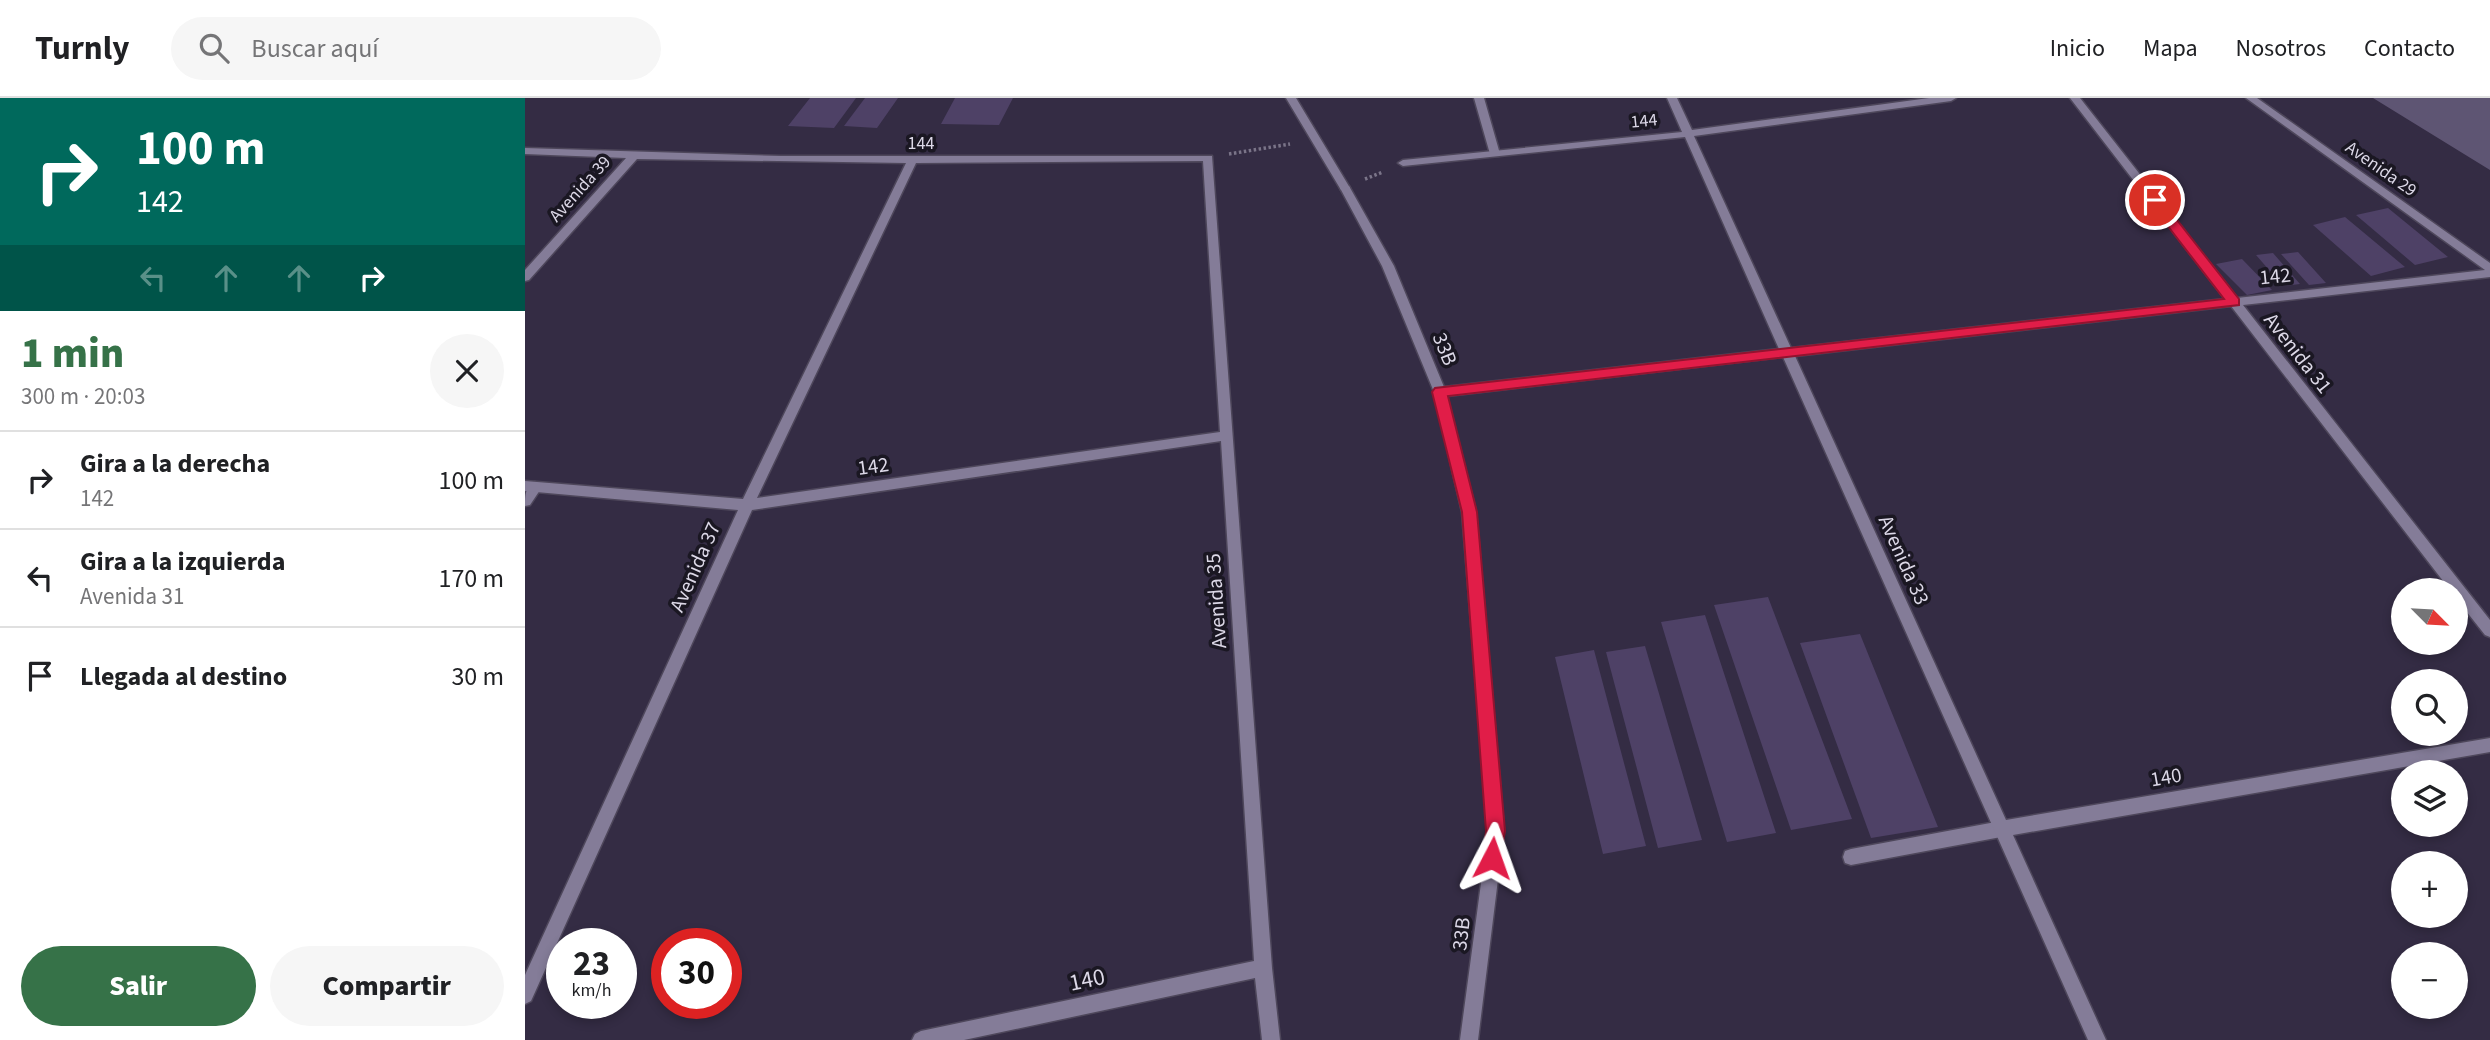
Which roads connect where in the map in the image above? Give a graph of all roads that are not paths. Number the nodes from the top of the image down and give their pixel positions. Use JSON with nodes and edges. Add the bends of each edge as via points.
{"nodes":[{"id":1,"x":1291,"y":98,"type":"edge"},
{"id":2,"x":1479,"y":98,"type":"edge"},
{"id":3,"x":1672,"y":98,"type":"edge"},
{"id":4,"x":1951,"y":98,"type":"edge"},
{"id":5,"x":2075,"y":98,"type":"edge"},
{"id":6,"x":2251,"y":98,"type":"edge"},
{"id":7,"x":1688,"y":134,"type":"junction"},
{"id":8,"x":525,"y":151,"type":"edge"},
{"id":9,"x":1495,"y":154,"type":"junction"},
{"id":10,"x":634,"y":156,"type":"junction"},
{"id":11,"x":1208,"y":158,"type":"joint"},
{"id":12,"x":912,"y":161,"type":"junction"},
{"id":13,"x":1403,"y":163,"type":"road end"},
{"id":14,"x":2490,"y":268,"type":"edge"},
{"id":15,"x":2490,"y":274,"type":"edge"},
{"id":16,"x":525,"y":277,"type":"edge"},
{"id":17,"x":2234,"y":302,"type":"junction"},
{"id":18,"x":1788,"y":353,"type":"junction"},
{"id":19,"x":1440,"y":392,"type":"junction"},
{"id":20,"x":1225,"y":436,"type":"junction"},
{"id":21,"x":530,"y":486,"type":"edge"},
{"id":22,"x":525,"y":501,"type":"edge"},
{"id":23,"x":747,"y":505,"type":"junction"},
{"id":24,"x":2490,"y":631,"type":"edge"},
{"id":25,"x":2490,"y":745,"type":"edge"},
{"id":26,"x":2001,"y":829,"type":"junction"},
{"id":27,"x":1851,"y":857,"type":"dead end"},
{"id":28,"x":1263,"y":968,"type":"junction"},
{"id":29,"x":525,"y":995,"type":"edge"},
{"id":30,"x":921,"y":1040,"type":"edge"},
{"id":31,"x":1271,"y":1040,"type":"edge"},
{"id":32,"x":1469,"y":1040,"type":"edge"},
{"id":33,"x":2097,"y":1040,"type":"edge"}],
"edges":[{"from":1,"to":19,"type":"street","name":"33B","via":[[1388,266]]},
{"from":2,"to":9,"type":"street"},
{"from":3,"to":7,"type":"street","name":"Avenida 33"},
{"from":4,"to":7,"type":"street","name":"144"},
{"from":5,"to":17,"type":"street","name":"Avenida 31"},
{"from":6,"to":14,"type":"street","name":"Avenida 29"},
{"from":7,"to":9,"type":"street","name":"144"},
{"from":7,"to":18,"type":"street","name":"Avenida 33"},
{"from":8,"to":10,"type":"street","name":"144"},
{"from":9,"to":13,"type":"street","name":"144"},
{"from":10,"to":12,"type":"street","name":"144"},
{"from":10,"to":16,"type":"street","name":"Avenida 39"},
{"from":11,"to":12,"type":"street","name":"144"},
{"from":11,"to":20,"type":"street","name":"Avenida 35"},
{"from":12,"to":23,"type":"street","name":"Avenida 37"},
{"from":15,"to":17,"type":"street","name":"142"},
{"from":17,"to":18,"type":"street","name":"142"},
{"from":17,"to":24,"type":"street","name":"Avenida 31"},
{"from":18,"to":19,"type":"street","name":"142"},
{"from":18,"to":26,"type":"street","name":"Avenida 33"},
{"from":19,"to":32,"type":"street","name":"33B","via":[[1469,512],[1496,831]]},
{"from":20,"to":23,"type":"street","name":"142"},
{"from":20,"to":28,"type":"street","name":"Avenida 35"},
{"from":21,"to":22,"type":"street"},
{"from":21,"to":23,"type":"street","name":"142"},
{"from":23,"to":29,"type":"street","name":"Avenida 37"},
{"from":25,"to":26,"type":"street","name":"140"},
{"from":26,"to":27,"type":"street","name":"140"},
{"from":26,"to":33,"type":"street","name":"Avenida 33"},
{"from":28,"to":30,"type":"street","name":"140"},
{"from":28,"to":31,"type":"street","name":"Avenida 35"}]}
